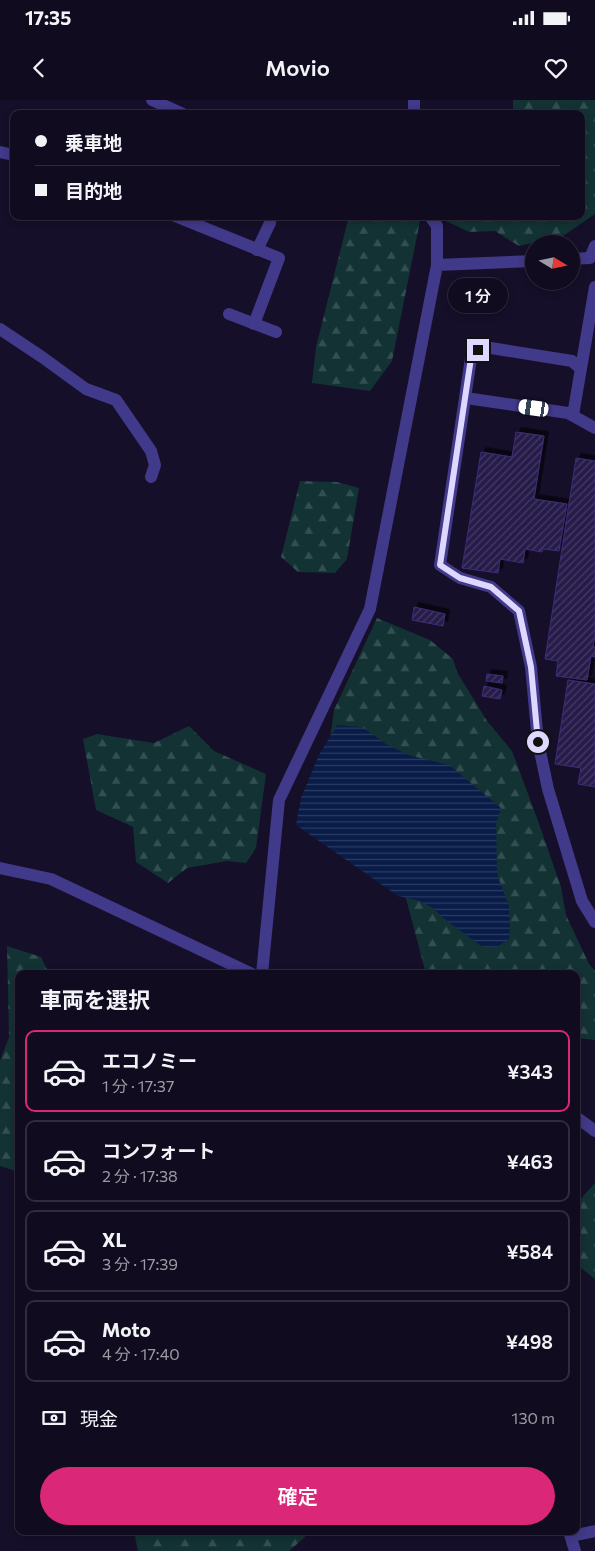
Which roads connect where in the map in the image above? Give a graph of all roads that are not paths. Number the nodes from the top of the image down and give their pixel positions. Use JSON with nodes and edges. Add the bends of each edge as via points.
{"nodes":[{"id":1,"x":152,"y":100,"type":"edge"},
{"id":2,"x":173,"y":110,"type":"edge"},
{"id":3,"x":185,"y":220,"type":"edge"},
{"id":4,"x":270,"y":220,"type":"edge"},
{"id":5,"x":433,"y":220,"type":"edge"},
{"id":6,"x":257,"y":250,"type":"junction"},
{"id":7,"x":593,"y":257,"type":"edge"},
{"id":8,"x":580,"y":258,"type":"edge"},
{"id":9,"x":525,"y":261,"type":"edge"},
{"id":10,"x":436,"y":265,"type":"junction"},
{"id":11,"x":595,"y":287,"type":"edge"},
{"id":12,"x":229,"y":314,"type":"dead end"},
{"id":13,"x":254,"y":324,"type":"junction"},
{"id":14,"x":0,"y":329,"type":"edge"},
{"id":15,"x":276,"y":332,"type":"dead end"},
{"id":16,"x":581,"y":369,"type":"junction"},
{"id":17,"x":466,"y":398,"type":"junction"},
{"id":18,"x":573,"y":415,"type":"junction"},
{"id":19,"x":595,"y":428,"type":"edge"},
{"id":20,"x":151,"y":477,"type":"dead end"},
{"id":21,"x":0,"y":868,"type":"edge"},
{"id":22,"x":595,"y":922,"type":"edge"},
{"id":23,"x":244,"y":970,"type":"edge"},
{"id":24,"x":262,"y":970,"type":"edge"},
{"id":25,"x":580,"y":1120,"type":"edge"},
{"id":26,"x":595,"y":1131,"type":"edge"},
{"id":27,"x":595,"y":1531,"type":"edge"},
{"id":28,"x":580,"y":1533,"type":"edge"},
{"id":29,"x":570,"y":1535,"type":"edge"},
{"id":30,"x":575,"y":1551,"type":"edge"}],
"edges":[{"from":1,"to":2,"type":"street"},
{"from":3,"to":6,"type":"street"},
{"from":4,"to":6,"type":"street"},
{"from":5,"to":10,"type":"street","via":[[437,226]]},
{"from":6,"to":13,"type":"street","via":[[279,258]]},
{"from":7,"to":8,"type":"street"},
{"from":9,"to":10,"type":"street"},
{"from":10,"to":24,"type":"street","via":[[370,609],[278,800]]},
{"from":11,"to":16,"type":"street"},
{"from":12,"to":13,"type":"street"},
{"from":13,"to":15,"type":"street"},
{"from":14,"to":20,"type":"street","via":[[86,390],[116,400],[151,451],[155,465]]},
{"from":16,"to":17,"type":"street","via":[[572,361],[490,348],[478,350],[471,358]]},
{"from":16,"to":18,"type":"street"},
{"from":17,"to":18,"type":"street"},
{"from":17,"to":22,"type":"street","via":[[440,565],[460,578],[491,587],[519,611],[531,667],[538,742],[548,789],[582,901]]},
{"from":18,"to":19,"type":"street"},
{"from":21,"to":23,"type":"street","via":[[51,879]]},
{"from":25,"to":26,"type":"street"},
{"from":27,"to":28,"type":"street"},
{"from":29,"to":30,"type":"street"}]}
